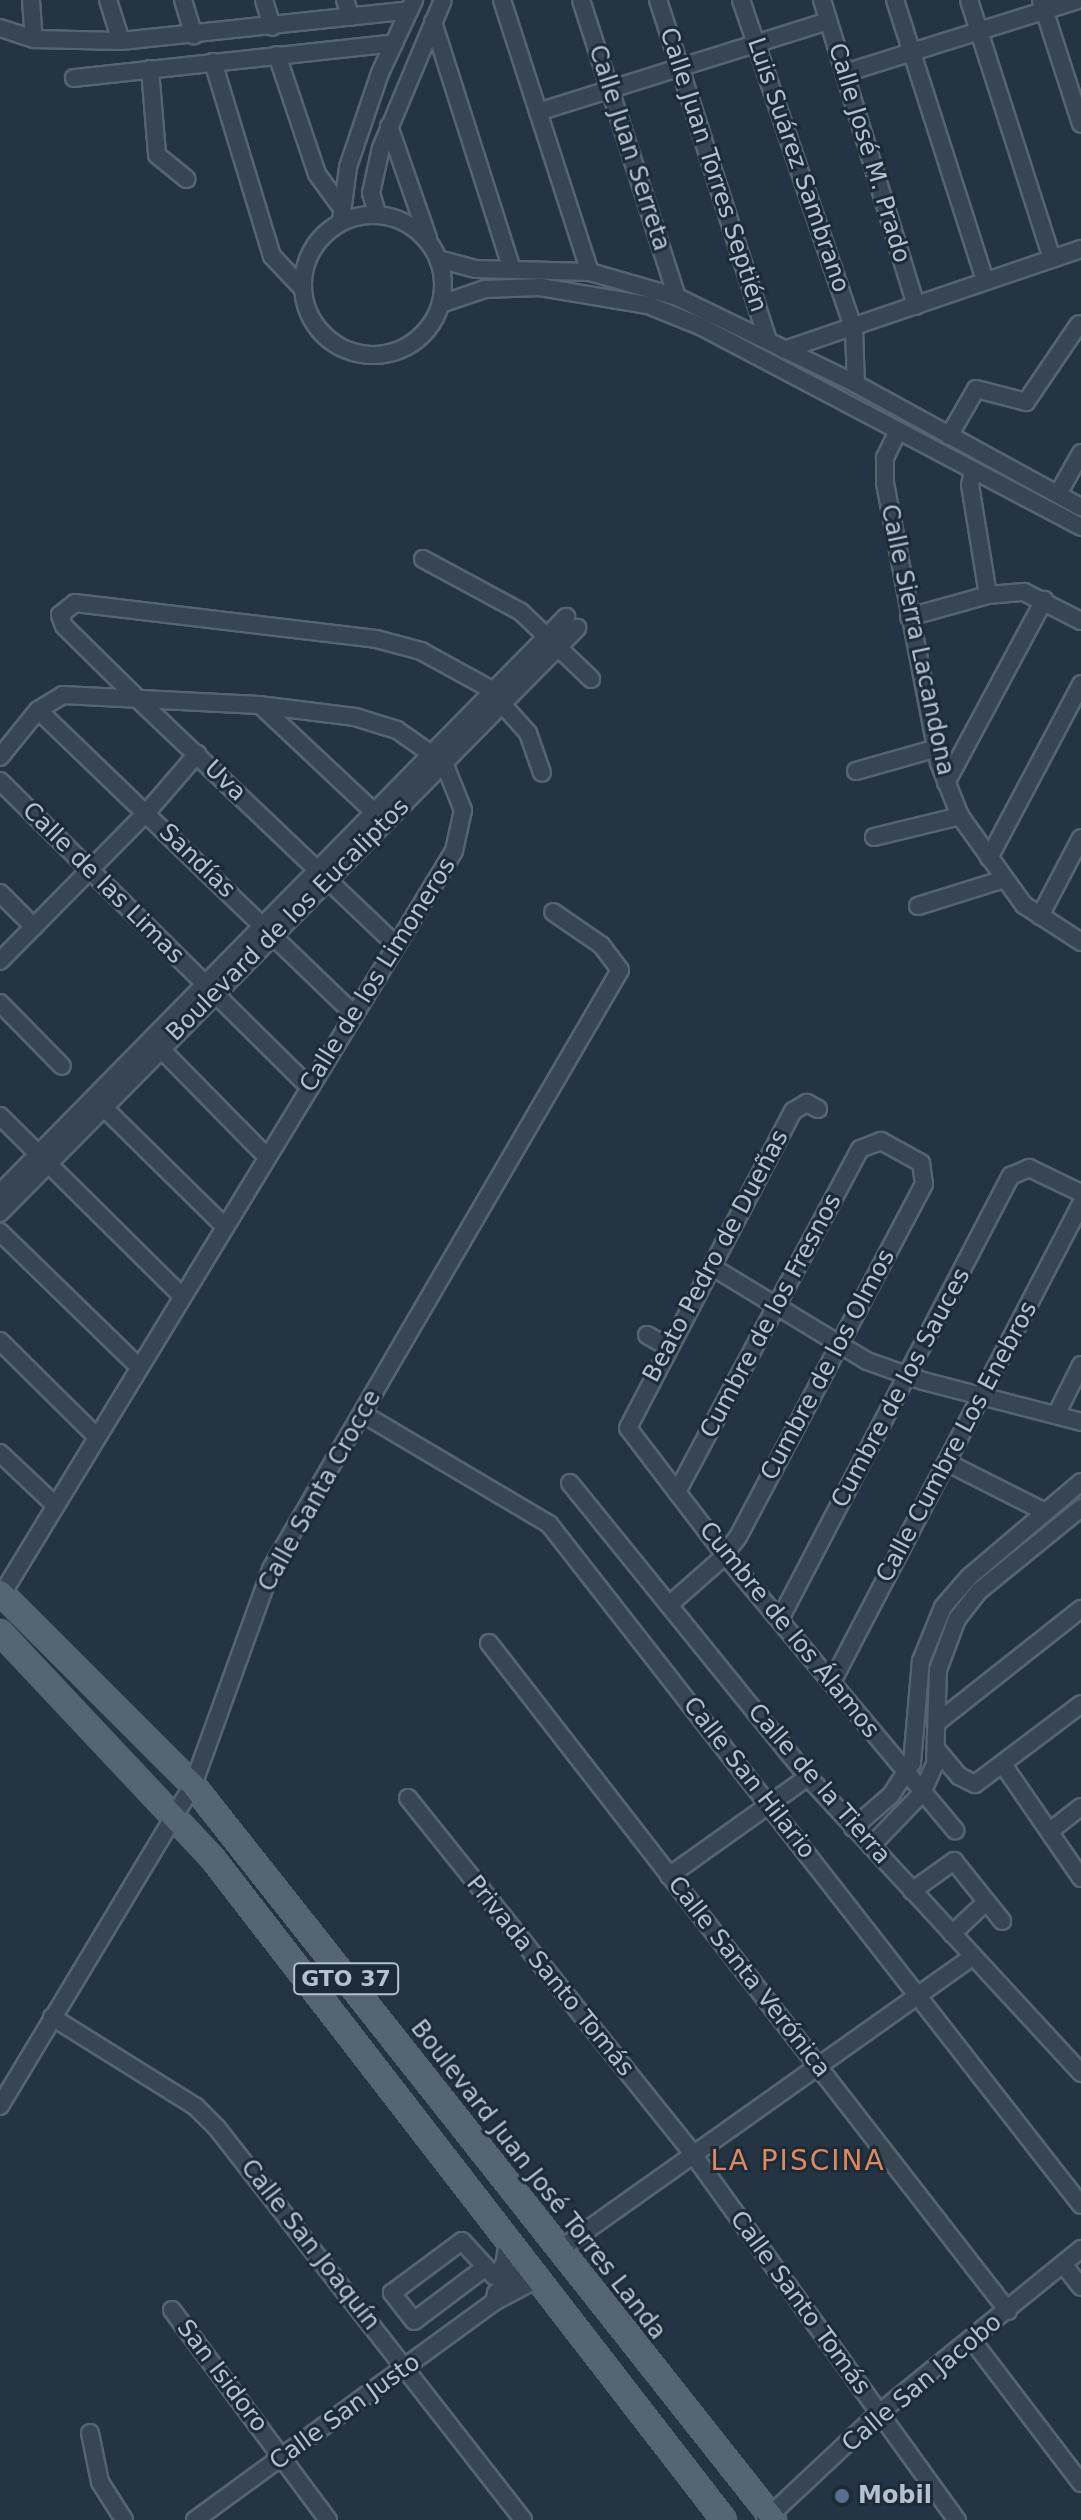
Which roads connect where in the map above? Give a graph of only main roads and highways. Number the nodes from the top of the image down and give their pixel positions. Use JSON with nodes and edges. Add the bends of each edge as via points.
{"nodes":[{"id":1,"x":1,"y":1593,"type":"edge"},
{"id":2,"x":0,"y":1632,"type":"edge"},
{"id":3,"x":770,"y":2518,"type":"edge"},
{"id":4,"x":724,"y":2520,"type":"edge"}],
"edges":[{"from":1,"to":3,"type":"main road","name":"Boulevard Juan José Torres Landa","number":"GTO 37","via":[[193,1785]]},
{"from":2,"to":4,"type":"main road","number":"GTO 37","via":[[173,1813]]}]}
